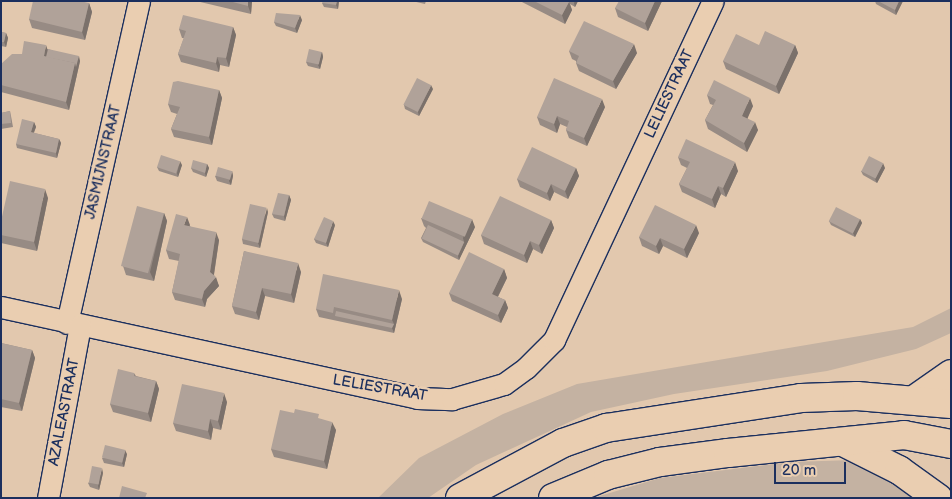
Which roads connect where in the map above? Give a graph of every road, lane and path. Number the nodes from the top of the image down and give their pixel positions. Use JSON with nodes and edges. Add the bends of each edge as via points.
{"nodes":[{"id":1,"x":139,"y":1,"type":"edge"},
{"id":2,"x":713,"y":1,"type":"edge"},
{"id":3,"x":1,"y":308,"type":"edge"},
{"id":4,"x":74,"y":324,"type":"junction"},
{"id":5,"x":951,"y":374,"type":"edge"},
{"id":6,"x":914,"y":400,"type":"junction"},
{"id":7,"x":951,"y":404,"type":"edge"},
{"id":8,"x":843,"y":442,"type":"junction"},
{"id":9,"x":951,"y":444,"type":"edge"},
{"id":10,"x":48,"y":498,"type":"edge"},
{"id":11,"x":460,"y":498,"type":"edge"},
{"id":12,"x":553,"y":498,"type":"edge"},
{"id":13,"x":938,"y":498,"type":"edge"}],
"edges":[{"from":1,"to":4,"type":"street","name":"JASMIJNSTRAAT"},
{"from":2,"to":4,"type":"street","name":"LELIESTRAAT","via":[[554,340],[526,368],[504,384],[452,399],[416,398]]},
{"from":3,"to":4,"type":"street","name":"LELIESTRAAT"},
{"from":4,"to":10,"type":"street","name":"AZALEASTRAAT"},
{"from":5,"to":6,"type":"highway"},
{"from":6,"to":7,"type":"highway"},
{"from":6,"to":11,"type":"highway","via":[[857,396],[801,398],[606,428],[563,444]]},
{"from":8,"to":9,"type":"highway","via":[[904,436]]},
{"from":8,"to":12,"type":"highway","via":[[660,462],[608,475]]},
{"from":8,"to":13,"type":"highway","via":[[899,470]]}]}
